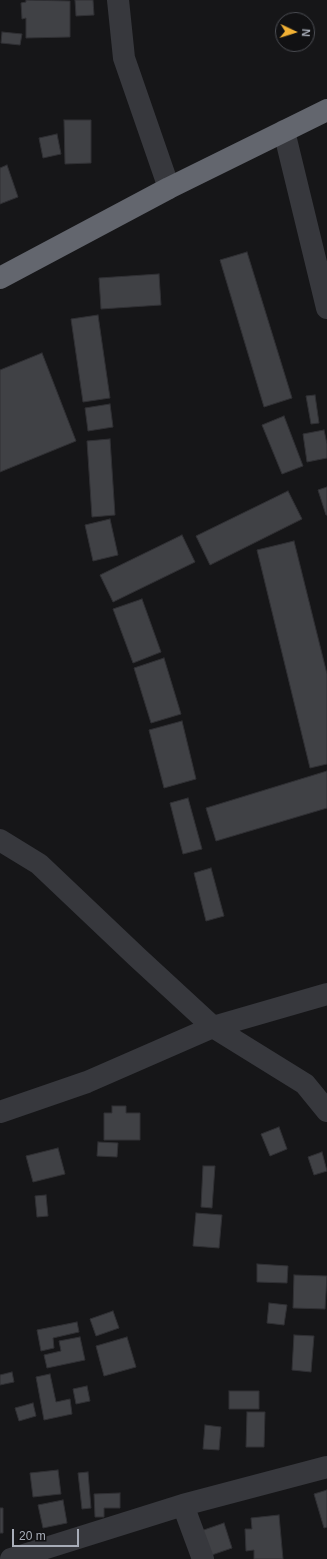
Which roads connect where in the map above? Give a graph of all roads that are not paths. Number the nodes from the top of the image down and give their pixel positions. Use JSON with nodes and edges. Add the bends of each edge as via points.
{"nodes":[{"id":1,"x":118,"y":0,"type":"edge"},
{"id":2,"x":327,"y":110,"type":"edge"},
{"id":3,"x":284,"y":131,"type":"junction"},
{"id":4,"x":169,"y":188,"type":"junction"},
{"id":5,"x":0,"y":278,"type":"edge"},
{"id":6,"x":327,"y":308,"type":"edge"},
{"id":7,"x":0,"y":840,"type":"edge"},
{"id":8,"x":327,"y":994,"type":"edge"},
{"id":9,"x":213,"y":1027,"type":"junction"},
{"id":10,"x":0,"y":1112,"type":"edge"},
{"id":11,"x":327,"y":1112,"type":"edge"},
{"id":12,"x":327,"y":1468,"type":"edge"},
{"id":13,"x":183,"y":1506,"type":"junction"},
{"id":14,"x":11,"y":1559,"type":"edge"},
{"id":15,"x":203,"y":1559,"type":"edge"}],
"edges":[{"from":1,"to":4,"type":"street","via":[[124,58]]},
{"from":2,"to":3,"type":"highway"},
{"from":3,"to":4,"type":"highway"},
{"from":3,"to":6,"type":"street"},
{"from":4,"to":5,"type":"highway"},
{"from":7,"to":9,"type":"street","via":[[39,864]]},
{"from":8,"to":9,"type":"street"},
{"from":9,"to":10,"type":"street","via":[[87,1082]]},
{"from":9,"to":11,"type":"street","via":[[305,1084]]},
{"from":12,"to":13,"type":"street"},
{"from":13,"to":14,"type":"street"},
{"from":13,"to":15,"type":"street"}]}
